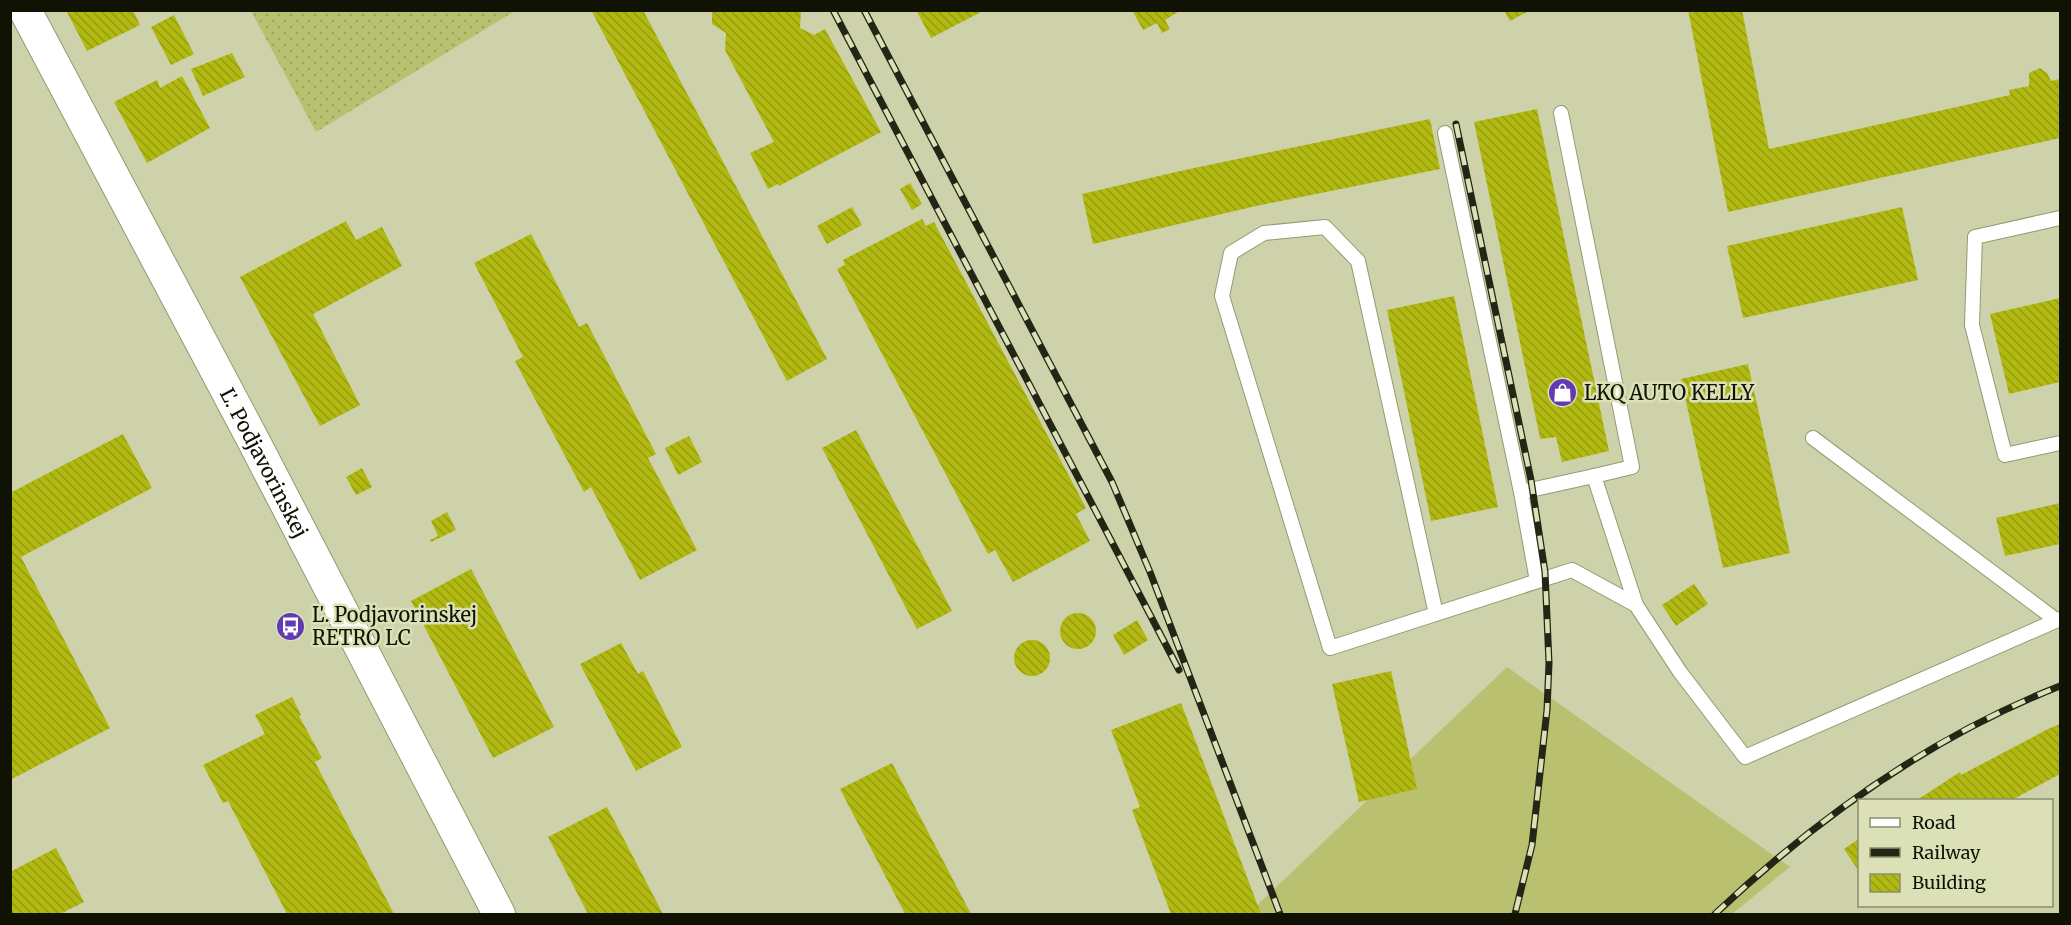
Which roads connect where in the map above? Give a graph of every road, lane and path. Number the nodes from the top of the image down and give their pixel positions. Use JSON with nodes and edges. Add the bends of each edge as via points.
{"nodes":[{"id":1,"x":25,"y":10,"type":"edge"},
{"id":2,"x":1561,"y":114,"type":"dead end"},
{"id":3,"x":1445,"y":134,"type":"dead end"},
{"id":4,"x":2061,"y":218,"type":"edge"},
{"id":5,"x":1813,"y":438,"type":"dead end"},
{"id":6,"x":2061,"y":443,"type":"edge"},
{"id":7,"x":1594,"y":476,"type":"junction"},
{"id":8,"x":1521,"y":492,"type":"junction"},
{"id":9,"x":1537,"y":581,"type":"junction"},
{"id":10,"x":1636,"y":605,"type":"junction"},
{"id":11,"x":1436,"y":614,"type":"junction"},
{"id":12,"x":2058,"y":619,"type":"edge"},
{"id":13,"x":499,"y":915,"type":"edge"}],
"edges":[{"from":1,"to":13,"type":"street","name":"Ľ. Podjavorinskej"},
{"from":2,"to":7,"type":"lane","via":[[1632,467]]},
{"from":3,"to":8,"type":"lane"},
{"from":4,"to":6,"type":"lane","via":[[1975,237],[1972,326],[2005,455]]},
{"from":5,"to":12,"type":"lane"},
{"from":7,"to":8,"type":"lane"},
{"from":7,"to":10,"type":"lane"},
{"from":8,"to":9,"type":"lane"},
{"from":9,"to":10,"type":"lane","via":[[1572,570]]},
{"from":9,"to":11,"type":"lane"},
{"from":10,"to":12,"type":"lane","via":[[1680,672],[1745,757]]},
{"from":11,"to":11,"type":"lane","via":[[1358,261],[1324,227],[1264,233],[1231,253],[1222,296],[1330,648]]}]}
